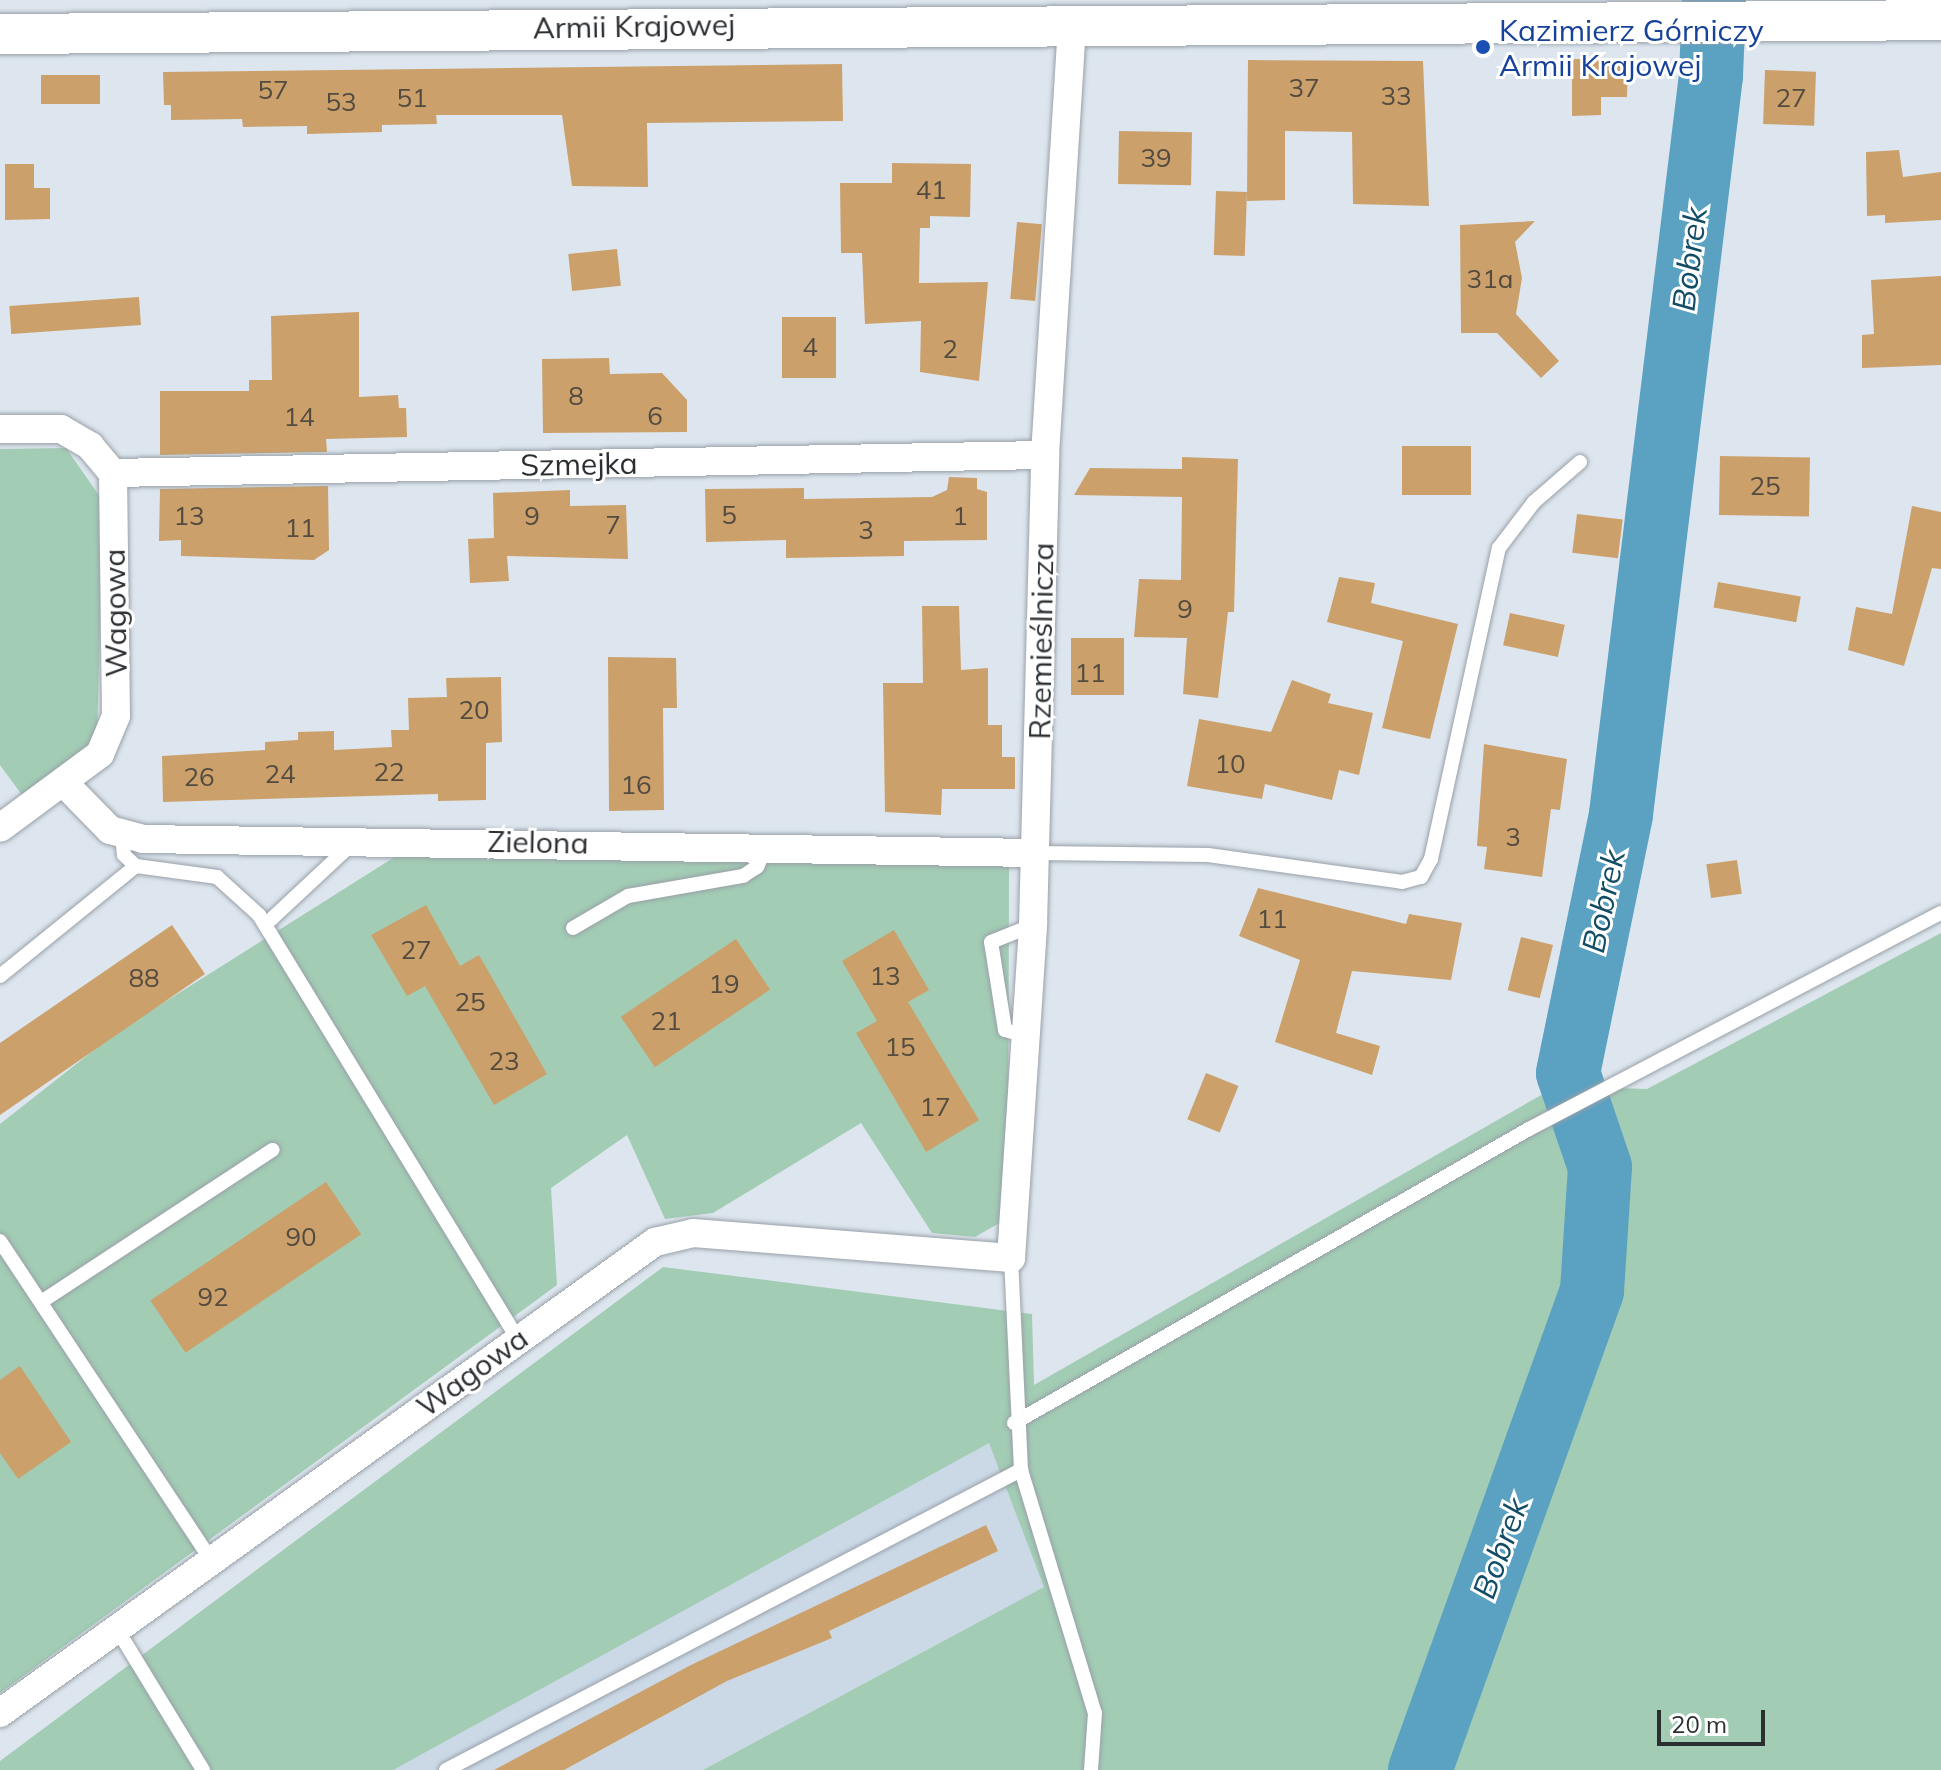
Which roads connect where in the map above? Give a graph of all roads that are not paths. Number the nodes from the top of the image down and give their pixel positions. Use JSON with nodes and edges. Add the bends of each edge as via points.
{"nodes":[{"id":1,"x":1549,"y":11,"type":"edge"},
{"id":2,"x":1941,"y":20,"type":"edge"},
{"id":3,"x":1072,"y":24,"type":"junction"},
{"id":4,"x":0,"y":34,"type":"edge"},
{"id":5,"x":0,"y":429,"type":"edge"},
{"id":6,"x":1045,"y":455,"type":"junction"},
{"id":7,"x":1580,"y":462,"type":"dead end"},
{"id":8,"x":113,"y":473,"type":"junction"},
{"id":9,"x":63,"y":782,"type":"junction"},
{"id":10,"x":0,"y":828,"type":"edge"},
{"id":11,"x":116,"y":833,"type":"junction"},
{"id":12,"x":356,"y":839,"type":"junction"},
{"id":13,"x":766,"y":845,"type":"junction"},
{"id":14,"x":1035,"y":853,"type":"junction"},
{"id":15,"x":136,"y":866,"type":"junction"},
{"id":16,"x":1941,"y":913,"type":"edge"},
{"id":17,"x":265,"y":925,"type":"junction"},
{"id":18,"x":1033,"y":925,"type":"junction"},
{"id":19,"x":573,"y":928,"type":"dead end"},
{"id":20,"x":0,"y":976,"type":"edge"},
{"id":21,"x":1025,"y":1036,"type":"junction"},
{"id":22,"x":272,"y":1150,"type":"dead end"},
{"id":23,"x":0,"y":1241,"type":"edge"},
{"id":24,"x":1011,"y":1258,"type":"junction"},
{"id":25,"x":41,"y":1302,"type":"junction"},
{"id":26,"x":518,"y":1339,"type":"junction"},
{"id":27,"x":1014,"y":1423,"type":"junction"},
{"id":28,"x":1021,"y":1470,"type":"junction"},
{"id":29,"x":211,"y":1560,"type":"junction"},
{"id":30,"x":117,"y":1629,"type":"junction"},
{"id":31,"x":0,"y":1713,"type":"edge"},
{"id":32,"x":203,"y":1770,"type":"edge"},
{"id":33,"x":446,"y":1770,"type":"edge"},
{"id":34,"x":1091,"y":1770,"type":"edge"}],
"edges":[{"from":1,"to":2,"type":"street","name":"Armii Krajowej","via":[[1678,21]]},
{"from":1,"to":3,"type":"street","name":"Armii Krajowej"},
{"from":3,"to":4,"type":"street","name":"Armii Krajowej"},
{"from":3,"to":6,"type":"street","name":"Rzemieślnicza"},
{"from":5,"to":8,"type":"street","via":[[61,429],[90,446]]},
{"from":6,"to":8,"type":"street","name":"Szmejka"},
{"from":6,"to":14,"type":"street","name":"Rzemieślnicza"},
{"from":7,"to":14,"type":"lane","via":[[1534,502],[1499,548],[1431,859],[1421,877],[1402,882],[1208,855]]},
{"from":8,"to":9,"type":"street","name":"Wagowa","via":[[116,716],[100,754]]},
{"from":9,"to":10,"type":"street","name":"Wagowa"},
{"from":9,"to":11,"type":"street"},
{"from":11,"to":12,"type":"street","name":"Zielona"},
{"from":11,"to":15,"type":"lane","via":[[124,855]]},
{"from":12,"to":13,"type":"street","name":"Zielona"},
{"from":12,"to":17,"type":"lane"},
{"from":13,"to":14,"type":"street","name":"Zielona"},
{"from":13,"to":19,"type":"lane","via":[[757,867],[743,876],[628,896]]},
{"from":14,"to":18,"type":"street","name":"Rzemieślnicza"},
{"from":15,"to":17,"type":"lane","via":[[217,877]]},
{"from":15,"to":20,"type":"lane"},
{"from":16,"to":27,"type":"lane","via":[[1529,1129]]},
{"from":17,"to":26,"type":"lane"},
{"from":18,"to":21,"type":"street","name":"Rzemieślnicza"},
{"from":18,"to":21,"type":"lane","via":[[991,942],[1005,1030]]},
{"from":21,"to":24,"type":"street","name":"Rzemieślnicza"},
{"from":22,"to":25,"type":"lane"},
{"from":23,"to":25,"type":"lane"},
{"from":24,"to":26,"type":"street","name":"Wagowa","via":[[693,1233],[655,1242]]},
{"from":24,"to":27,"type":"lane"},
{"from":25,"to":29,"type":"lane"},
{"from":26,"to":29,"type":"street","name":"Wagowa"},
{"from":27,"to":28,"type":"lane"},
{"from":28,"to":33,"type":"lane"},
{"from":28,"to":34,"type":"lane","via":[[1095,1713]]},
{"from":29,"to":30,"type":"street","name":"Wagowa"},
{"from":30,"to":31,"type":"street","name":"Wagowa"},
{"from":30,"to":32,"type":"lane"}]}
